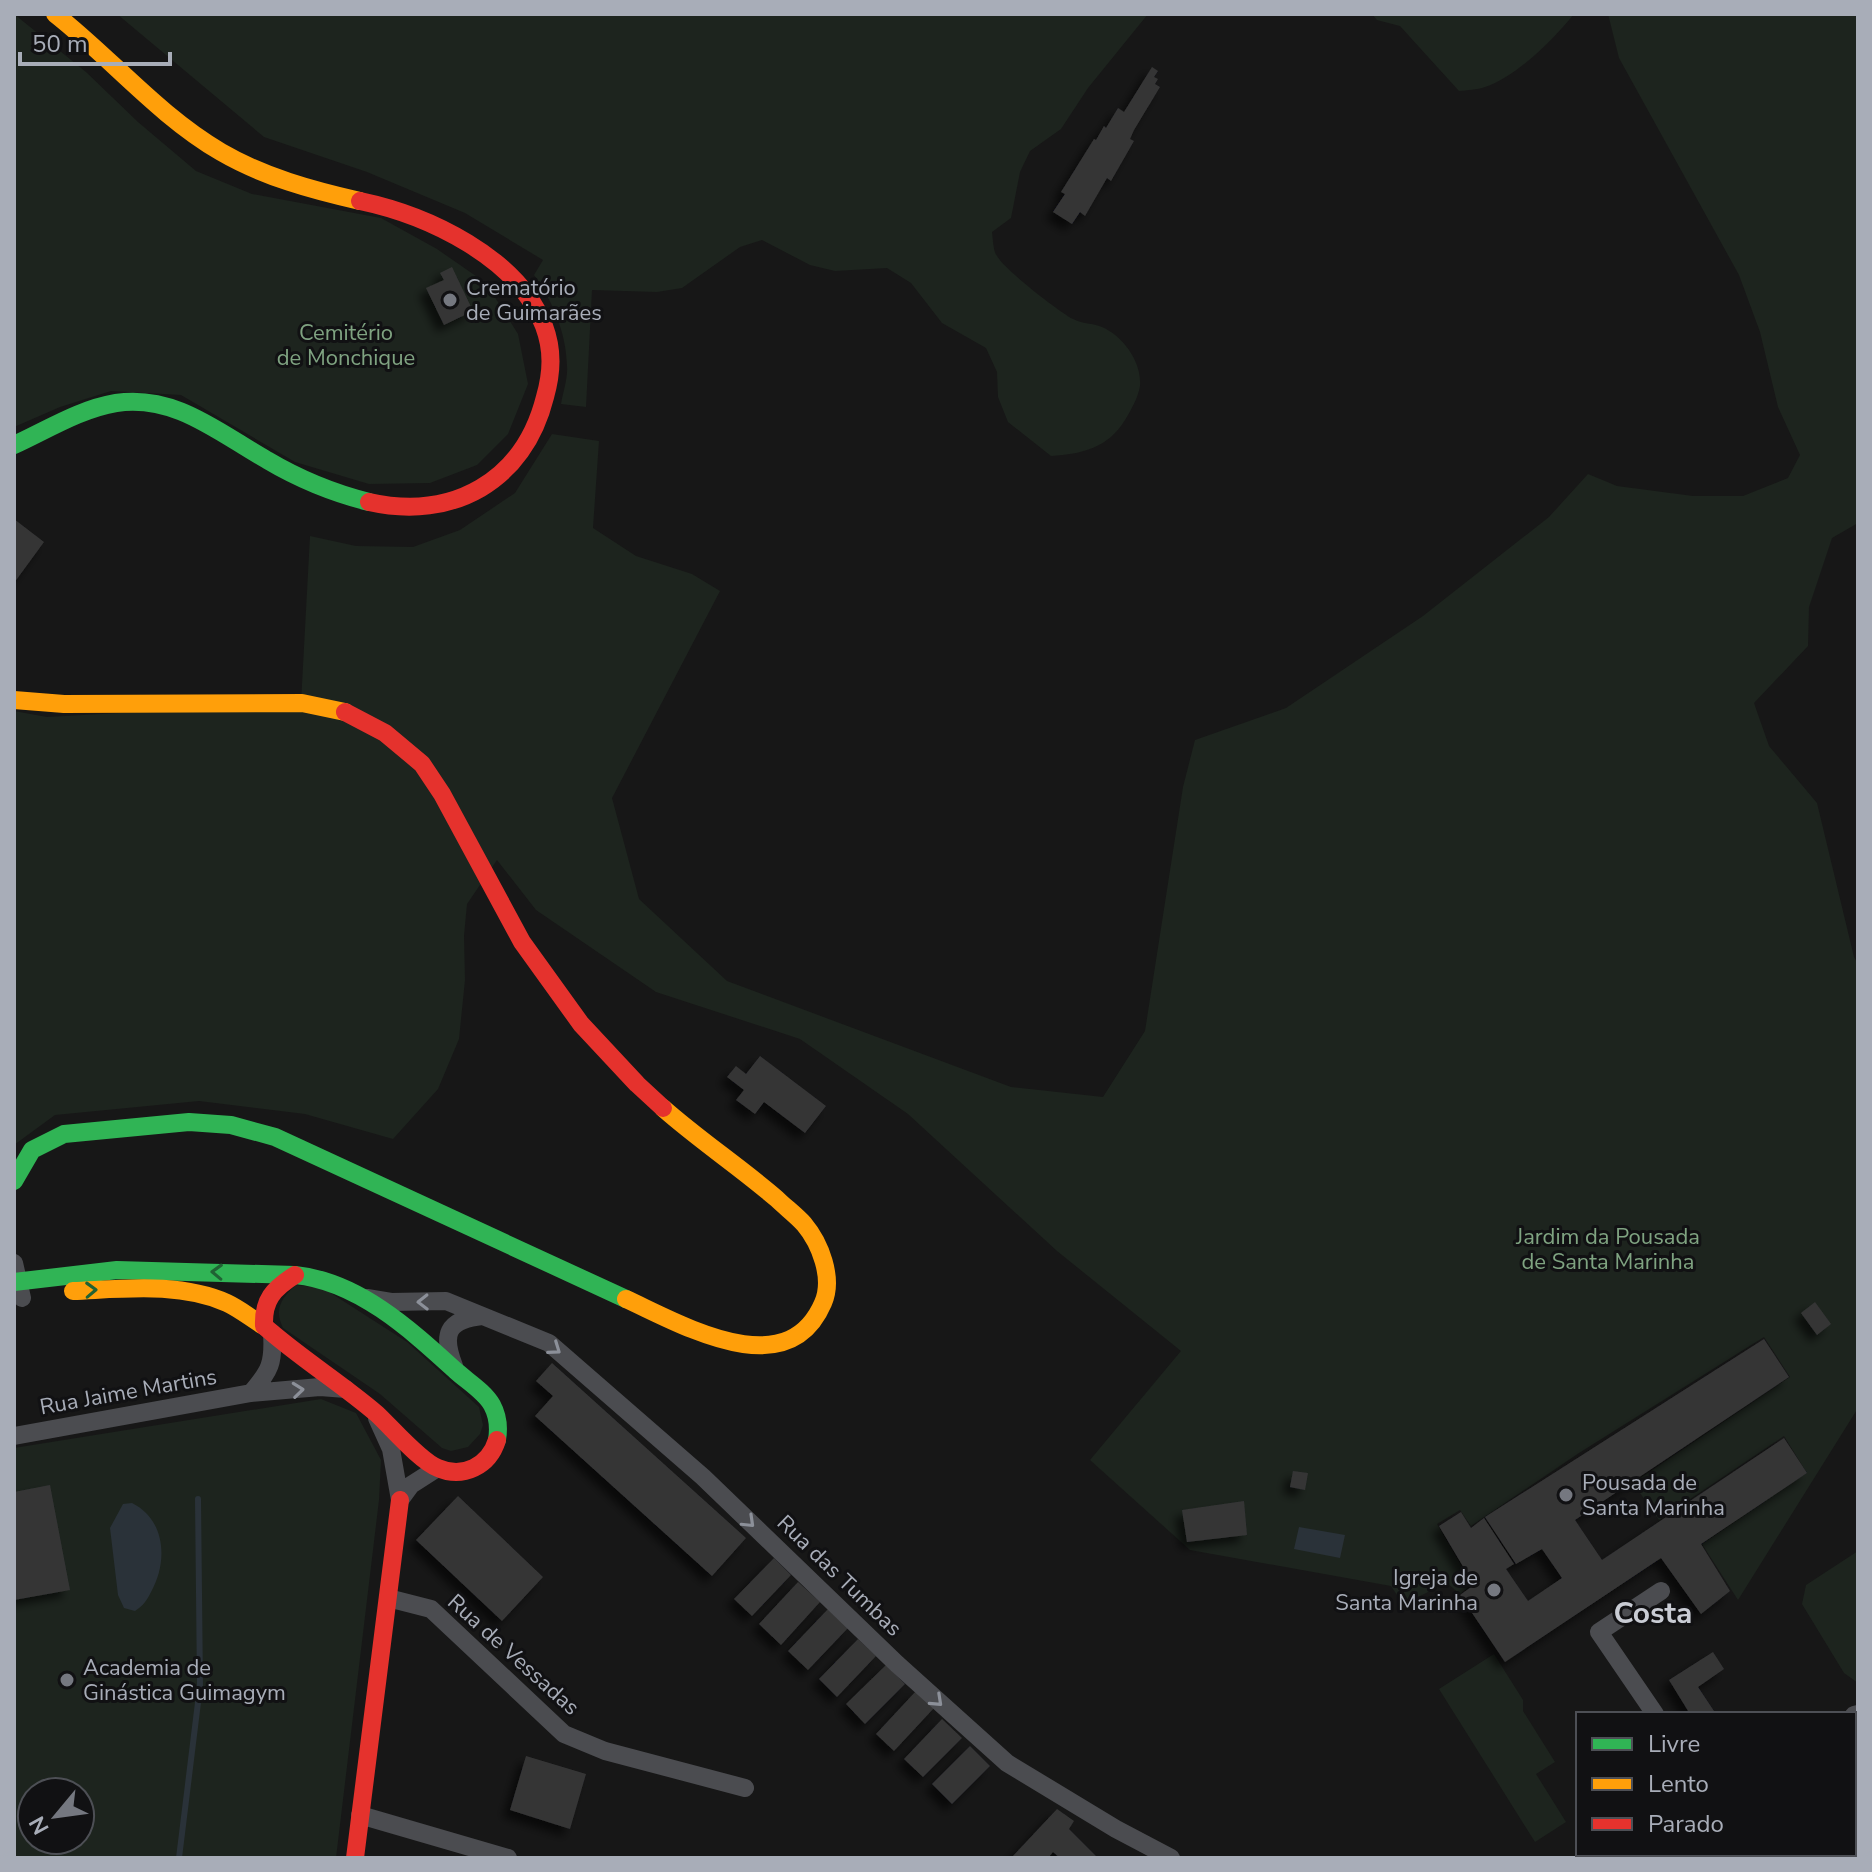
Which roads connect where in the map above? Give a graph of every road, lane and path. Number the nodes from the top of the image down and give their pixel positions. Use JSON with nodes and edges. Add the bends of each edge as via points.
{"nodes":[{"id":1,"x":55,"y":14,"type":"edge"},
{"id":2,"x":14,"y":445,"type":"edge"},
{"id":3,"x":14,"y":700,"type":"edge"},
{"id":4,"x":14,"y":1181,"type":"edge"},
{"id":5,"x":295,"y":1275,"type":"junction"},
{"id":6,"x":16,"y":1285,"type":"edge"},
{"id":7,"x":358,"y":1297,"type":"junction"},
{"id":8,"x":485,"y":1316,"type":"junction"},
{"id":9,"x":268,"y":1329,"type":"junction"},
{"id":10,"x":455,"y":1369,"type":"junction"},
{"id":11,"x":346,"y":1389,"type":"junction"},
{"id":12,"x":251,"y":1393,"type":"junction"},
{"id":13,"x":374,"y":1410,"type":"junction"},
{"id":14,"x":14,"y":1436,"type":"edge"},
{"id":15,"x":436,"y":1469,"type":"junction"},
{"id":16,"x":400,"y":1500,"type":"junction"},
{"id":17,"x":1661,"y":1591,"type":"dead end"},
{"id":18,"x":388,"y":1598,"type":"junction"},
{"id":19,"x":1654,"y":1712,"type":"edge"},
{"id":20,"x":745,"y":1788,"type":"dead end"},
{"id":21,"x":360,"y":1815,"type":"junction"},
{"id":22,"x":355,"y":1858,"type":"edge"},
{"id":23,"x":508,"y":1858,"type":"edge"},
{"id":24,"x":1171,"y":1858,"type":"edge"}],
"edges":[{"from":1,"to":2,"type":"street","via":[[200,141],[288,181],[402,211],[463,241],[513,276],[541,316],[553,368],[540,424],[513,464],[471,494],[434,505],[396,507],[315,486],[187,412],[146,402],[110,405]]},
{"from":3,"to":4,"type":"street","via":[[302,703],[347,712],[385,733],[422,764],[522,942],[581,1024],[647,1093],[803,1223],[819,1247],[825,1299],[816,1317],[794,1338],[761,1346],[730,1343],[275,1137],[231,1125],[189,1122],[64,1134],[32,1150]]},
{"from":5,"to":6,"type":"street","one_way":true,"via":[[117,1270]]},
{"from":5,"to":7,"type":"street","via":[[320,1278]]},
{"from":5,"to":9,"type":"street","via":[[268,1295],[263,1310]]},
{"from":6,"to":9,"type":"street","one_way":true,"via":[[184,1292],[222,1301]]},
{"from":8,"to":7,"type":"street","name":"Rua das Tumbas","one_way":true,"via":[[446,1301]]},
{"from":7,"to":10,"type":"street"},
{"from":8,"to":10,"type":"street","via":[[462,1318],[451,1329],[446,1345]]},
{"from":8,"to":24,"type":"street","name":"Rua das Tumbas","one_way":true,"via":[[549,1343],[578,1366],[1007,1763]]},
{"from":9,"to":11,"type":"street"},
{"from":9,"to":12,"type":"street","via":[[273,1354],[268,1372]]},
{"from":10,"to":15,"type":"street","via":[[490,1401],[500,1427],[493,1453],[480,1467],[460,1474]]},
{"from":12,"to":11,"type":"street","name":"Rua Jaime Martins","one_way":true},
{"from":11,"to":13,"type":"street"},
{"from":12,"to":14,"type":"street","name":"Rua Jaime Martins"},
{"from":13,"to":15,"type":"street"},
{"from":13,"to":16,"type":"street","via":[[391,1449]]},
{"from":15,"to":16,"type":"street","via":[[411,1485]]},
{"from":16,"to":18,"type":"street"},
{"from":17,"to":19,"type":"street","via":[[1599,1632]]},
{"from":18,"to":20,"type":"street","name":"Rua de Vessadas","via":[[431,1609],[564,1734],[605,1751]]},
{"from":18,"to":21,"type":"street"},
{"from":21,"to":22,"type":"street"},
{"from":21,"to":23,"type":"street"}]}
